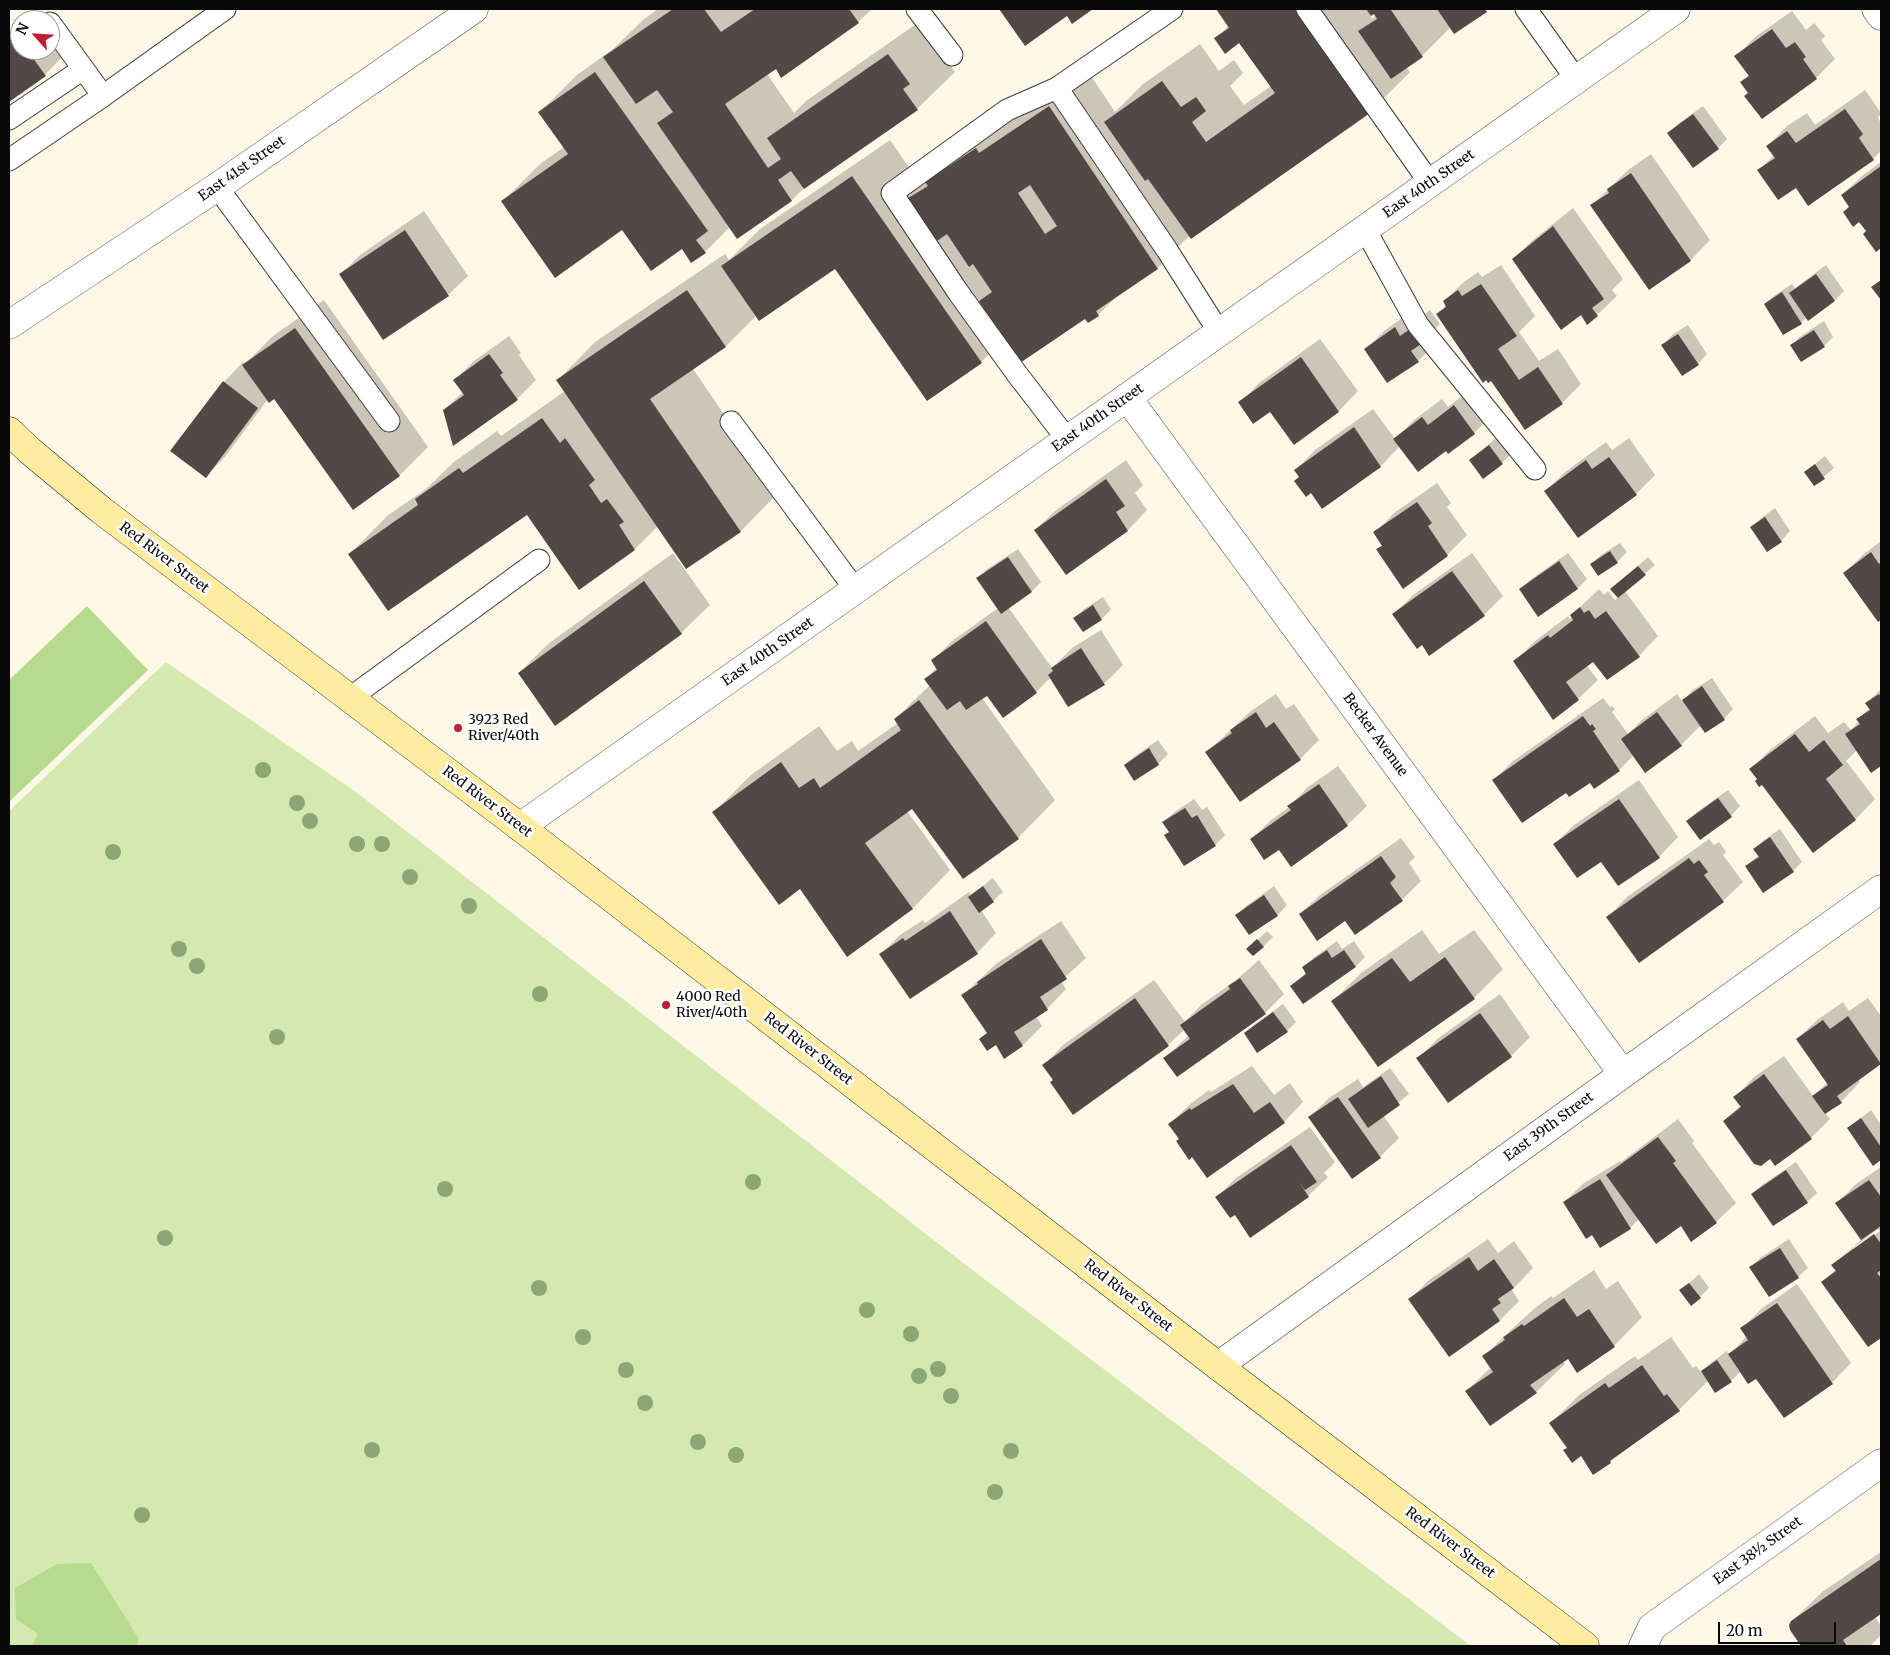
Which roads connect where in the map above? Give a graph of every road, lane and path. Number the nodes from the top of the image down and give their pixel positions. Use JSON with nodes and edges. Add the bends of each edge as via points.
{"nodes":[{"id":1,"x":225,"y":9,"type":"edge"},
{"id":2,"x":474,"y":9,"type":"edge"},
{"id":3,"x":917,"y":9,"type":"edge"},
{"id":4,"x":1172,"y":9,"type":"edge"},
{"id":5,"x":1307,"y":9,"type":"edge"},
{"id":6,"x":1526,"y":9,"type":"edge"},
{"id":7,"x":1676,"y":9,"type":"edge"},
{"id":8,"x":1876,"y":9,"type":"edge"},
{"id":9,"x":1881,"y":16,"type":"edge"},
{"id":10,"x":60,"y":37,"type":"edge"},
{"id":11,"x":952,"y":55,"type":"dead end"},
{"id":12,"x":83,"y":69,"type":"junction"},
{"id":13,"x":1576,"y":79,"type":"junction"},
{"id":14,"x":1056,"y":88,"type":"junction"},
{"id":15,"x":102,"y":96,"type":"junction"},
{"id":16,"x":9,"y":119,"type":"edge"},
{"id":17,"x":9,"y":160,"type":"edge"},
{"id":18,"x":1430,"y":183,"type":"junction"},
{"id":19,"x":217,"y":187,"type":"junction"},
{"id":20,"x":1365,"y":229,"type":"junction"},
{"id":21,"x":9,"y":325,"type":"edge"},
{"id":22,"x":1218,"y":332,"type":"junction"},
{"id":23,"x":1127,"y":397,"type":"junction"},
{"id":24,"x":389,"y":421,"type":"dead end"},
{"id":25,"x":731,"y":422,"type":"dead end"},
{"id":26,"x":9,"y":431,"type":"edge"},
{"id":27,"x":1067,"y":439,"type":"junction"},
{"id":28,"x":1535,"y":468,"type":"dead end"},
{"id":29,"x":539,"y":560,"type":"dead end"},
{"id":30,"x":856,"y":589,"type":"junction"},
{"id":31,"x":350,"y":698,"type":"junction"},
{"id":32,"x":520,"y":826,"type":"junction"},
{"id":33,"x":1881,"y":889,"type":"edge"},
{"id":34,"x":1622,"y":1074,"type":"junction"},
{"id":35,"x":1218,"y":1366,"type":"junction"},
{"id":36,"x":1881,"y":1463,"type":"edge"},
{"id":37,"x":1585,"y":1646,"type":"edge"},
{"id":38,"x":1643,"y":1646,"type":"edge"}],
"edges":[{"from":1,"to":15,"type":"lane"},
{"from":2,"to":19,"type":"street","name":"East 41st Street"},
{"from":3,"to":11,"type":"lane"},
{"from":4,"to":14,"type":"lane"},
{"from":5,"to":18,"type":"lane"},
{"from":6,"to":13,"type":"lane"},
{"from":7,"to":13,"type":"street","name":"East 40th Street"},
{"from":8,"to":9,"type":"street"},
{"from":10,"to":12,"type":"lane"},
{"from":12,"to":15,"type":"lane"},
{"from":12,"to":16,"type":"lane"},
{"from":13,"to":18,"type":"street","name":"East 40th Street"},
{"from":14,"to":22,"type":"lane","via":[[1167,250]]},
{"from":14,"to":27,"type":"lane","via":[[1007,110],[892,193],[958,292]]},
{"from":15,"to":17,"type":"lane"},
{"from":18,"to":20,"type":"street","name":"East 40th Street"},
{"from":19,"to":21,"type":"street","name":"East 41st Street"},
{"from":19,"to":24,"type":"lane"},
{"from":20,"to":22,"type":"street","name":"East 40th Street"},
{"from":20,"to":28,"type":"lane","via":[[1418,325]]},
{"from":22,"to":23,"type":"street","name":"East 40th Street"},
{"from":23,"to":27,"type":"street","name":"East 40th Street"},
{"from":23,"to":34,"type":"street","name":"Becker Avenue"},
{"from":25,"to":30,"type":"lane"},
{"from":26,"to":31,"type":"main road","name":"Red River Street","via":[[101,510]]},
{"from":27,"to":30,"type":"street","name":"East 40th Street"},
{"from":29,"to":31,"type":"lane"},
{"from":30,"to":32,"type":"street","name":"East 40th Street"},
{"from":31,"to":32,"type":"main road","name":"Red River Street"},
{"from":32,"to":35,"type":"main road","name":"Red River Street"},
{"from":33,"to":34,"type":"street","name":"East 39th Street"},
{"from":34,"to":35,"type":"street","name":"East 39th Street"},
{"from":35,"to":37,"type":"main road","name":"Red River Street"},
{"from":36,"to":38,"type":"street","name":"East 38½ Street","via":[[1652,1627]]}]}
